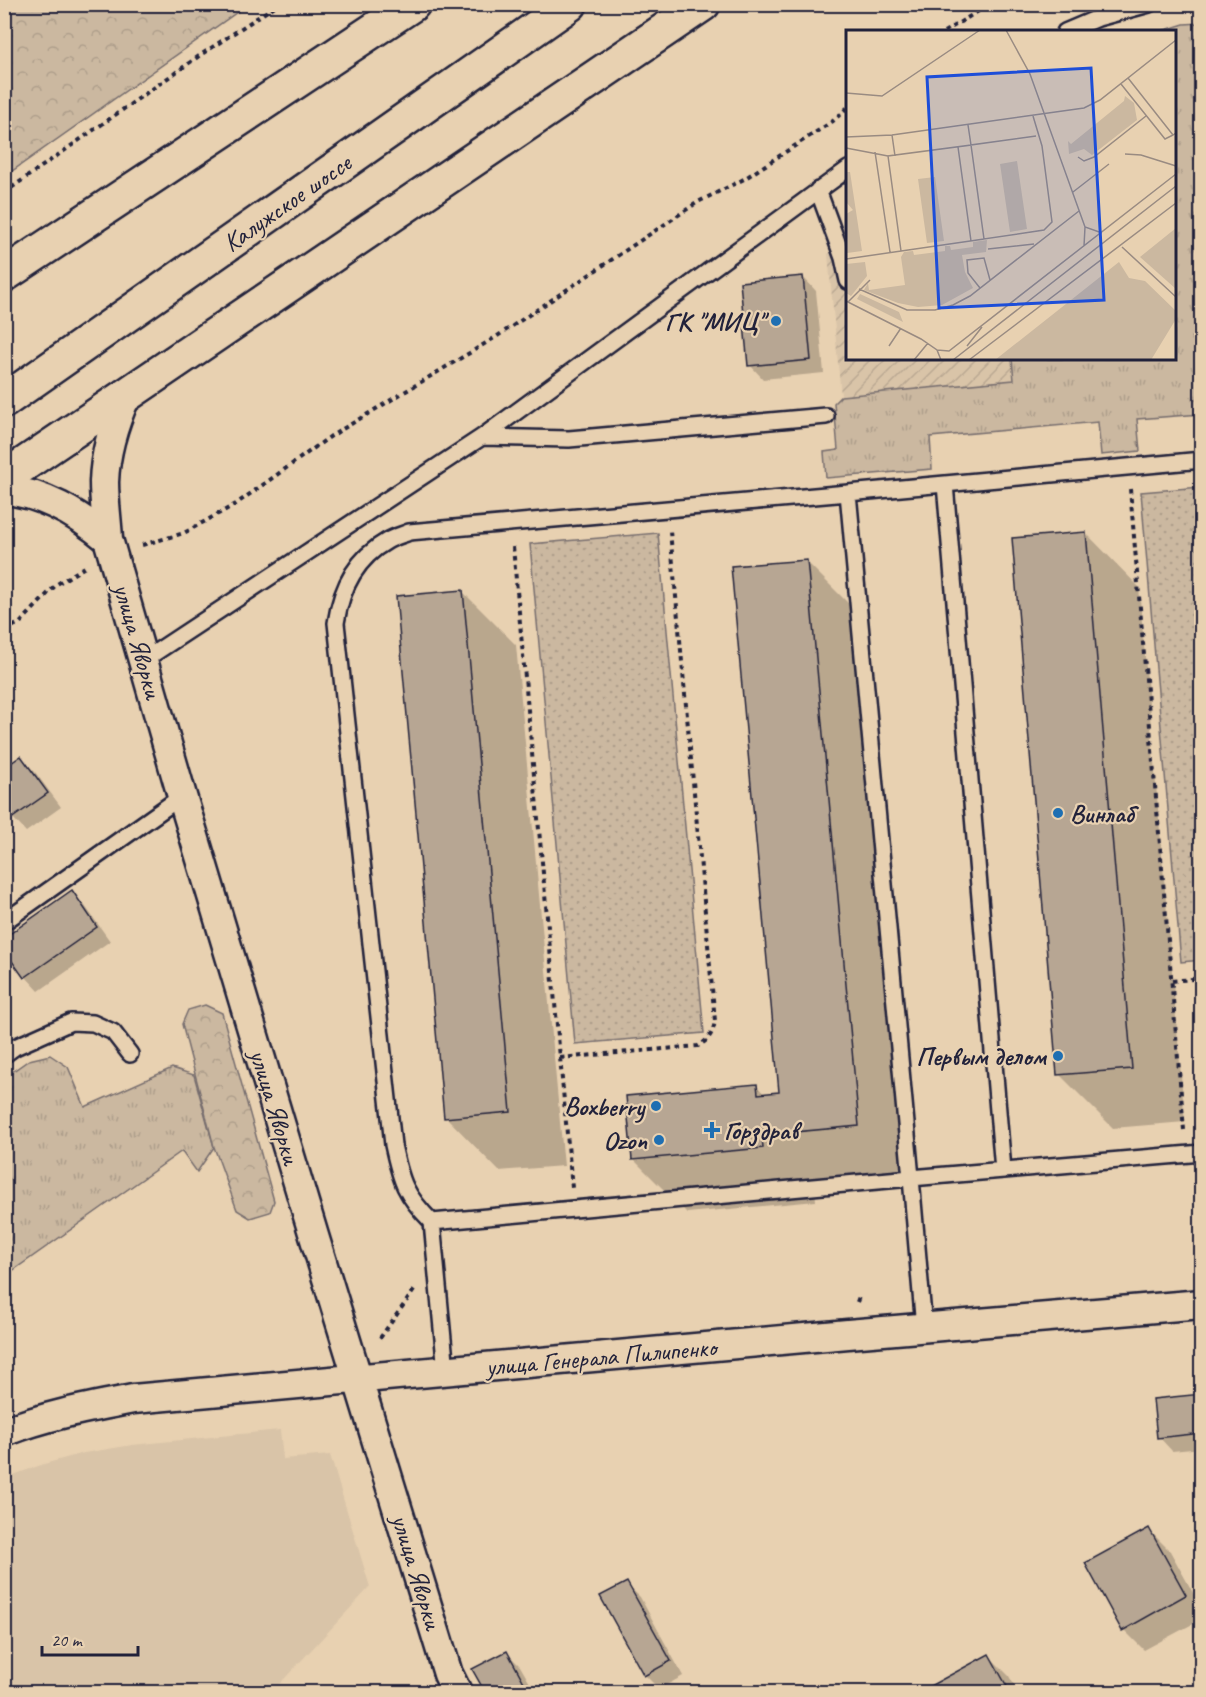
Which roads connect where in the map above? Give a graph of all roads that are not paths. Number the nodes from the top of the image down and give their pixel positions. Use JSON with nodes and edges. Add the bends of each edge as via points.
{"nodes":[{"id":1,"x":413,"y":4,"type":"edge"},
{"id":2,"x":570,"y":4,"type":"edge"},
{"id":3,"x":703,"y":4,"type":"edge"},
{"id":4,"x":1149,"y":4,"type":"edge"},
{"id":5,"x":1070,"y":30,"type":"edge"},
{"id":6,"x":846,"y":170,"type":"edge"},
{"id":7,"x":818,"y":190,"type":"junction"},
{"id":8,"x":846,"y":272,"type":"edge"},
{"id":9,"x":4,"y":275,"type":"edge"},
{"id":10,"x":126,"y":396,"type":"junction"},
{"id":11,"x":4,"y":401,"type":"edge"},
{"id":12,"x":826,"y":416,"type":"dead end"},
{"id":13,"x":482,"y":437,"type":"junction"},
{"id":14,"x":1202,"y":460,"type":"edge"},
{"id":15,"x":4,"y":478,"type":"edge"},
{"id":16,"x":945,"y":484,"type":"junction"},
{"id":17,"x":4,"y":490,"type":"edge"},
{"id":18,"x":848,"y":492,"type":"junction"},
{"id":19,"x":101,"y":550,"type":"junction"},
{"id":20,"x":144,"y":660,"type":"junction"},
{"id":21,"x":182,"y":796,"type":"junction"},
{"id":22,"x":4,"y":922,"type":"edge"},
{"id":23,"x":130,"y":1054,"type":"dead end"},
{"id":24,"x":4,"y":1055,"type":"edge"},
{"id":25,"x":1194,"y":1154,"type":"edge"},
{"id":26,"x":1003,"y":1170,"type":"junction"},
{"id":27,"x":911,"y":1178,"type":"junction"},
{"id":28,"x":432,"y":1222,"type":"junction"},
{"id":29,"x":1202,"y":1304,"type":"edge"},
{"id":30,"x":924,"y":1328,"type":"junction"},
{"id":31,"x":446,"y":1371,"type":"junction"},
{"id":32,"x":358,"y":1379,"type":"junction"},
{"id":33,"x":4,"y":1432,"type":"edge"},
{"id":34,"x":453,"y":1683,"type":"edge"}],
"edges":[{"from":1,"to":9,"type":"main road"},
{"from":2,"to":11,"type":"main road","name":"Калужское шоссе"},
{"from":3,"to":10,"type":"main road"},
{"from":4,"to":5,"type":"lane"},
{"from":6,"to":7,"type":"lane"},
{"from":7,"to":8,"type":"lane"},
{"from":7,"to":13,"type":"lane"},
{"from":10,"to":15,"type":"main road"},
{"from":10,"to":19,"type":"street","name":"улица Яворки","via":[[106,456]]},
{"from":12,"to":13,"type":"lane","via":[[569,439]]},
{"from":13,"to":20,"type":"lane"},
{"from":14,"to":16,"type":"lane"},
{"from":16,"to":18,"type":"lane"},
{"from":16,"to":26,"type":"lane"},
{"from":17,"to":19,"type":"street","via":[[76,514]]},
{"from":18,"to":27,"type":"lane"},
{"from":18,"to":28,"type":"lane","via":[[409,532],[369,554],[346,584],[336,623],[393,1145],[407,1192]]},
{"from":19,"to":20,"type":"street","name":"улица Яворки"},
{"from":20,"to":21,"type":"street","name":"улица Яворки"},
{"from":21,"to":22,"type":"lane"},
{"from":21,"to":32,"type":"street","name":"улица Яворки"},
{"from":23,"to":24,"type":"lane","via":[[113,1032],[93,1023],[71,1022]]},
{"from":25,"to":26,"type":"lane"},
{"from":26,"to":27,"type":"lane"},
{"from":27,"to":28,"type":"lane"},
{"from":27,"to":30,"type":"lane"},
{"from":28,"to":31,"type":"lane"},
{"from":29,"to":30,"type":"street","name":"улица Генерала Пилипенко"},
{"from":30,"to":31,"type":"street","name":"улица Генерала Пилипенко"},
{"from":31,"to":32,"type":"street","name":"улица Генерала Пилипенко"},
{"from":32,"to":33,"type":"street","name":"улица Генерала Пилипенко","via":[[133,1400],[70,1411]]},
{"from":32,"to":34,"type":"street","name":"улица Яворки"}]}
